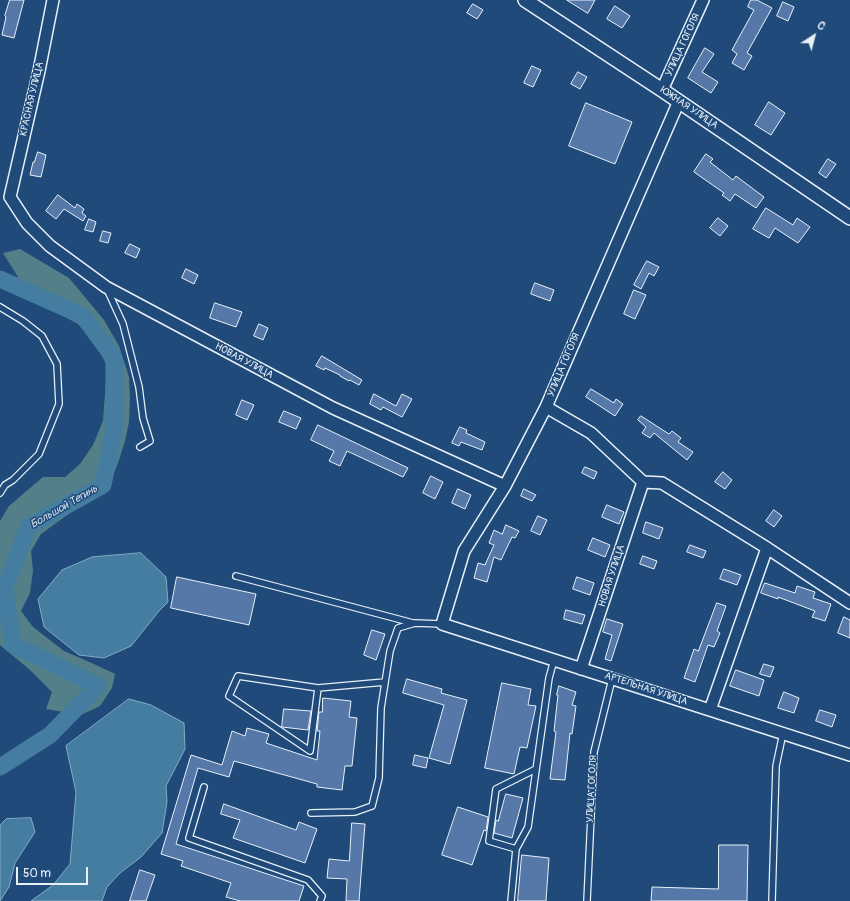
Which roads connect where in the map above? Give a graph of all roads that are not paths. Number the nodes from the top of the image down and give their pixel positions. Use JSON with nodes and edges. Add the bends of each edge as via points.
{"nodes":[{"id":1,"x":53,"y":0,"type":"edge"},
{"id":2,"x":525,"y":0,"type":"edge"},
{"id":3,"x":703,"y":0,"type":"edge"},
{"id":4,"x":662,"y":90,"type":"junction"},
{"id":5,"x":678,"y":101,"type":"junction"},
{"id":6,"x":10,"y":197,"type":"joint"},
{"id":7,"x":850,"y":218,"type":"edge"},
{"id":8,"x":106,"y":287,"type":"junction"},
{"id":9,"x":0,"y":306,"type":"edge"},
{"id":10,"x":546,"y":407,"type":"junction"},
{"id":11,"x":140,"y":447,"type":"dead end"},
{"id":12,"x":643,"y":482,"type":"junction"},
{"id":13,"x":505,"y":486,"type":"junction"},
{"id":14,"x":0,"y":493,"type":"edge"},
{"id":15,"x":767,"y":548,"type":"junction"},
{"id":16,"x":236,"y":576,"type":"dead end"},
{"id":17,"x":850,"y":603,"type":"edge"},
{"id":18,"x":414,"y":623,"type":"junction"},
{"id":19,"x":442,"y":624,"type":"junction"},
{"id":20,"x":554,"y":660,"type":"junction"},
{"id":21,"x":582,"y":669,"type":"junction"},
{"id":22,"x":612,"y":678,"type":"junction"},
{"id":23,"x":385,"y":682,"type":"junction"},
{"id":24,"x":318,"y":688,"type":"junction"},
{"id":25,"x":710,"y":710,"type":"junction"},
{"id":26,"x":783,"y":733,"type":"junction"},
{"id":27,"x":850,"y":755,"type":"edge"},
{"id":28,"x":536,"y":770,"type":"junction"},
{"id":29,"x":204,"y":787,"type":"dead end"},
{"id":30,"x":311,"y":813,"type":"dead end"},
{"id":31,"x":516,"y":849,"type":"junction"},
{"id":32,"x":320,"y":901,"type":"edge"},
{"id":33,"x":511,"y":901,"type":"edge"},
{"id":34,"x":586,"y":901,"type":"edge"},
{"id":35,"x":772,"y":901,"type":"edge"}],
"edges":[{"from":1,"to":6,"type":"street","name":"КРАСНАЯ УЛИЦА"},
{"from":2,"to":4,"type":"street","name":"ЮЖНАЯ УЛИЦА"},
{"from":3,"to":4,"type":"street","name":"УЛИЦА ГОГОЛЯ"},
{"from":4,"to":5,"type":"street","name":"ЮЖНАЯ УЛИЦА"},
{"from":5,"to":7,"type":"street","name":"ЮЖНАЯ УЛИЦА"},
{"from":5,"to":10,"type":"street","name":"УЛИЦА ГОГОЛЯ"},
{"from":6,"to":8,"type":"street","name":"НОВАЯ УЛИЦА","via":[[27,222],[50,246]]},
{"from":8,"to":11,"type":"lane","via":[[123,324],[139,387],[143,418],[150,441]]},
{"from":8,"to":13,"type":"street","name":"НОВАЯ УЛИЦА","via":[[333,408]]},
{"from":9,"to":14,"type":"lane","via":[[42,336],[57,364],[58,404],[39,454],[14,480],[4,486]]},
{"from":10,"to":12,"type":"street","via":[[591,433]]},
{"from":10,"to":13,"type":"street","name":"УЛИЦА ГОГОЛЯ"},
{"from":12,"to":15,"type":"street","via":[[662,484]]},
{"from":12,"to":21,"type":"street","name":"НОВАЯ УЛИЦА"},
{"from":13,"to":19,"type":"street","name":"УЛИЦА ГОГОЛЯ","via":[[464,552]]},
{"from":15,"to":17,"type":"street"},
{"from":15,"to":25,"type":"street"},
{"from":16,"to":18,"type":"lane"},
{"from":18,"to":19,"type":"lane"},
{"from":18,"to":23,"type":"lane","via":[[398,628],[390,651]]},
{"from":19,"to":20,"type":"street","name":"АРТЕЛЬНАЯ УЛИЦА"},
{"from":20,"to":21,"type":"street","name":"АРТЕЛЬНАЯ УЛИЦА"},
{"from":20,"to":28,"type":"lane","via":[[549,678]]},
{"from":21,"to":22,"type":"street","name":"АРТЕЛЬНАЯ УЛИЦА"},
{"from":22,"to":25,"type":"street","name":"АРТЕЛЬНАЯ УЛИЦА"},
{"from":22,"to":34,"type":"lane","name":"УЛИЦА ГОГОЛЯ","via":[[594,752]]},
{"from":23,"to":24,"type":"lane"},
{"from":23,"to":30,"type":"lane","via":[[381,708],[379,778],[372,806],[355,812]]},
{"from":24,"to":24,"type":"lane","via":[[238,676],[229,696],[310,751]]},
{"from":25,"to":26,"type":"street","name":"АРТЕЛЬНАЯ УЛИЦА"},
{"from":26,"to":27,"type":"street","name":"АРТЕЛЬНАЯ УЛИЦА"},
{"from":26,"to":35,"type":"lane","via":[[776,766]]},
{"from":28,"to":31,"type":"lane","via":[[528,827]]},
{"from":28,"to":31,"type":"lane","via":[[496,789],[489,841]]},
{"from":29,"to":32,"type":"lane","via":[[189,838],[308,880],[322,896]]},
{"from":31,"to":33,"type":"lane"}]}
